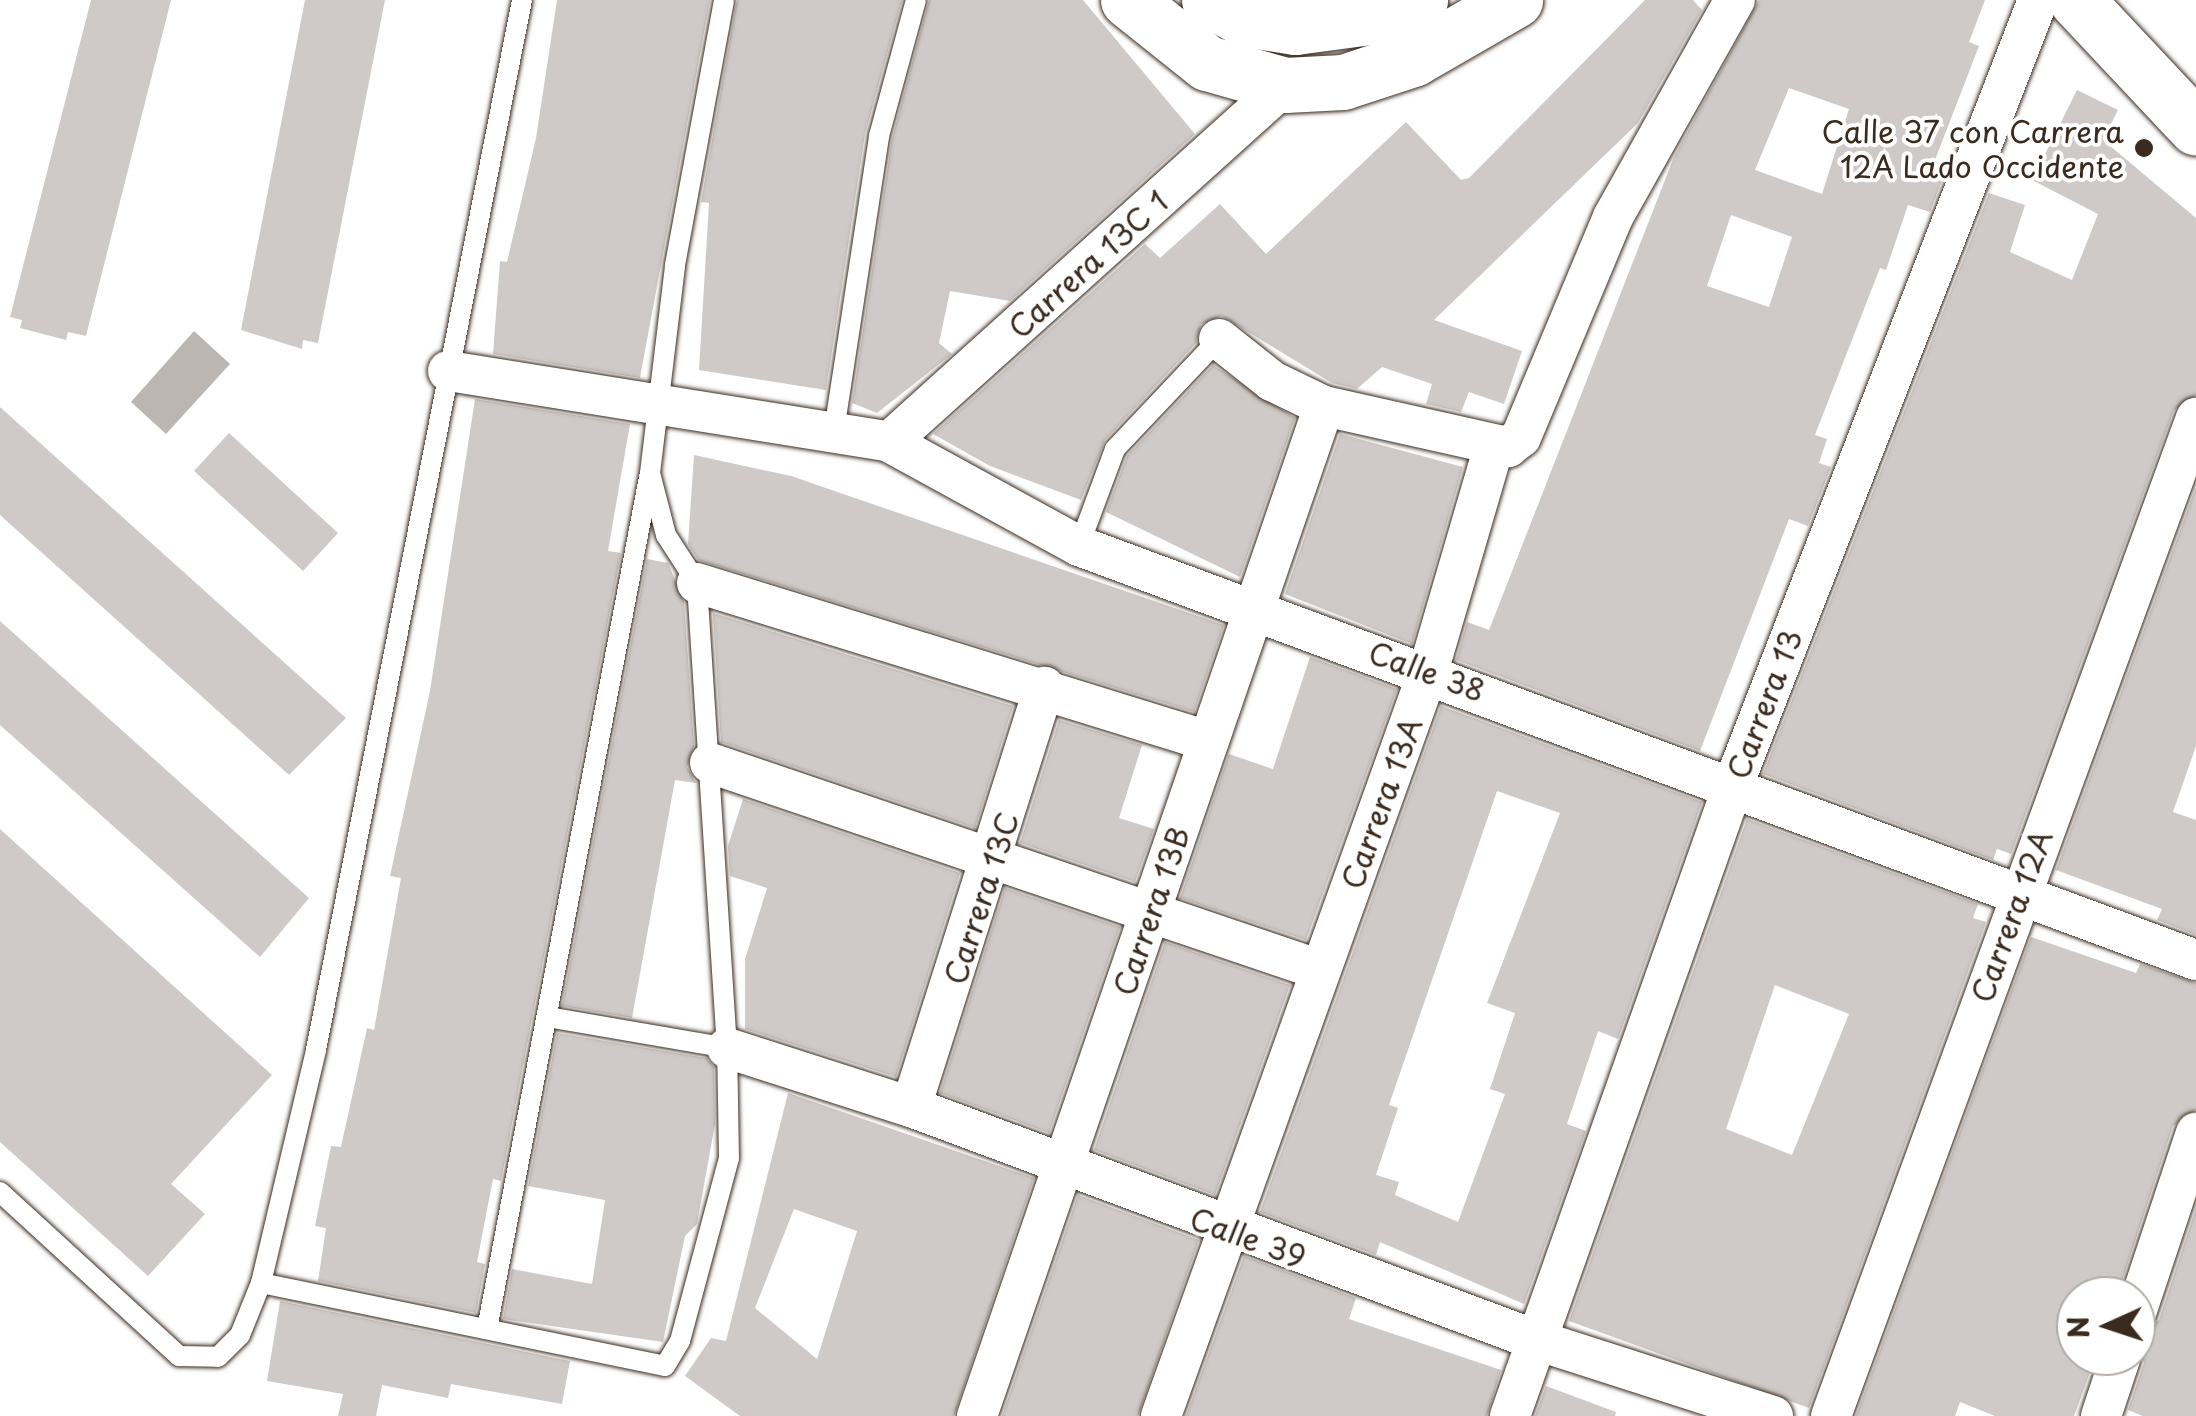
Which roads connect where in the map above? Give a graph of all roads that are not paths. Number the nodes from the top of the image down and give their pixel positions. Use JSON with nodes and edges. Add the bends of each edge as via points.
{"nodes":[{"id":1,"x":522,"y":0,"type":"edge"},
{"id":2,"x":724,"y":0,"type":"edge"},
{"id":3,"x":916,"y":0,"type":"edge"},
{"id":4,"x":1128,"y":0,"type":"edge"},
{"id":5,"x":1209,"y":0,"type":"edge"},
{"id":6,"x":1420,"y":0,"type":"edge"},
{"id":7,"x":1516,"y":0,"type":"edge"},
{"id":8,"x":1735,"y":0,"type":"edge"},
{"id":9,"x":2038,"y":0,"type":"edge"},
{"id":10,"x":2076,"y":0,"type":"edge"},
{"id":11,"x":1285,"y":85,"type":"junction"},
{"id":12,"x":2196,"y":128,"type":"edge"},
{"id":13,"x":1219,"y":339,"type":"joint"},
{"id":14,"x":448,"y":371,"type":"junction"},
{"id":15,"x":657,"y":406,"type":"junction"},
{"id":16,"x":1324,"y":406,"type":"junction"},
{"id":17,"x":2196,"y":418,"type":"edge"},
{"id":18,"x":834,"y":431,"type":"junction"},
{"id":19,"x":889,"y":442,"type":"junction"},
{"id":20,"x":1494,"y":447,"type":"junction"},
{"id":21,"x":650,"y":473,"type":"junction"},
{"id":22,"x":1080,"y":546,"type":"junction"},
{"id":23,"x":697,"y":583,"type":"junction"},
{"id":24,"x":1252,"y":605,"type":"junction"},
{"id":25,"x":1428,"y":672,"type":"junction"},
{"id":26,"x":1044,"y":687,"type":"junction"},
{"id":27,"x":1208,"y":740,"type":"junction"},
{"id":28,"x":710,"y":763,"type":"junction"},
{"id":29,"x":1734,"y":783,"type":"junction"},
{"id":30,"x":995,"y":860,"type":"junction"},
{"id":31,"x":2016,"y":899,"type":"junction"},
{"id":32,"x":1150,"y":915,"type":"junction"},
{"id":33,"x":2196,"y":960,"type":"edge"},
{"id":34,"x":1320,"y":970,"type":"junction"},
{"id":35,"x":548,"y":1017,"type":"junction"},
{"id":36,"x":727,"y":1048,"type":"junction"},
{"id":37,"x":911,"y":1107,"type":"junction"},
{"id":38,"x":2196,"y":1134,"type":"edge"},
{"id":39,"x":1064,"y":1167,"type":"junction"},
{"id":40,"x":0,"y":1192,"type":"edge"},
{"id":41,"x":1233,"y":1232,"type":"junction"},
{"id":42,"x":2148,"y":1276,"type":"edge"},
{"id":43,"x":261,"y":1283,"type":"junction"},
{"id":44,"x":487,"y":1330,"type":"junction"},
{"id":45,"x":1536,"y":1340,"type":"junction"},
{"id":46,"x":2115,"y":1376,"type":"edge"},
{"id":47,"x":977,"y":1416,"type":"edge"},
{"id":48,"x":1161,"y":1416,"type":"edge"},
{"id":49,"x":1510,"y":1416,"type":"edge"},
{"id":50,"x":1773,"y":1416,"type":"edge"},
{"id":51,"x":1831,"y":1416,"type":"edge"},
{"id":52,"x":2101,"y":1416,"type":"edge"}],
"edges":[{"from":1,"to":14,"type":"lane"},
{"from":2,"to":15,"type":"lane"},
{"from":3,"to":18,"type":"lane","via":[[879,136]]},
{"from":4,"to":11,"type":"main road","via":[[1207,63]]},
{"from":5,"to":6,"type":"main road","via":[[1244,19],[1295,27],[1400,13]]},
{"from":7,"to":11,"type":"main road","via":[[1413,59],[1343,82]]},
{"from":8,"to":20,"type":"street","via":[[1612,217],[1521,437]]},
{"from":9,"to":29,"type":"street","name":"Carrera 13"},
{"from":10,"to":12,"type":"main road"},
{"from":11,"to":19,"type":"street","name":"Carrera 13C 1"},
{"from":13,"to":16,"type":"street","via":[[1272,382]]},
{"from":13,"to":22,"type":"lane","via":[[1115,449]]},
{"from":14,"to":15,"type":"street","name":"Calle 38"},
{"from":14,"to":43,"type":"lane","via":[[316,1050]]},
{"from":15,"to":18,"type":"street","name":"Calle 38"},
{"from":15,"to":21,"type":"lane"},
{"from":16,"to":20,"type":"street"},
{"from":16,"to":24,"type":"street","name":"Carrera 13B"},
{"from":17,"to":31,"type":"street","name":"Carrera 12A"},
{"from":18,"to":19,"type":"street","name":"Calle 38"},
{"from":19,"to":22,"type":"street","name":"Calle 38"},
{"from":20,"to":25,"type":"street","name":"Carrera 13A"},
{"from":21,"to":23,"type":"lane","via":[[666,535]]},
{"from":21,"to":35,"type":"lane","via":[[634,527]]},
{"from":22,"to":24,"type":"street","name":"Calle 38"},
{"from":23,"to":26,"type":"street"},
{"from":23,"to":28,"type":"lane"},
{"from":24,"to":25,"type":"street","name":"Calle 38"},
{"from":24,"to":27,"type":"street","name":"Carrera 13B"},
{"from":25,"to":29,"type":"street","name":"Calle 38"},
{"from":25,"to":34,"type":"street","name":"Carrera 13A"},
{"from":26,"to":27,"type":"street"},
{"from":26,"to":30,"type":"street","name":"Carrera 13C"},
{"from":27,"to":32,"type":"street","name":"Carrera 13B"},
{"from":28,"to":30,"type":"street"},
{"from":28,"to":36,"type":"lane"},
{"from":29,"to":31,"type":"street","name":"Calle 38"},
{"from":29,"to":45,"type":"street","name":"Carrera 13"},
{"from":30,"to":32,"type":"street"},
{"from":30,"to":37,"type":"street","name":"Carrera 13C"},
{"from":31,"to":33,"type":"street","name":"Calle 38"},
{"from":31,"to":51,"type":"street","name":"Carrera 12A"},
{"from":32,"to":34,"type":"street"},
{"from":32,"to":39,"type":"street","name":"Carrera 13B"},
{"from":34,"to":41,"type":"street","name":"Carrera 13A"},
{"from":35,"to":36,"type":"lane"},
{"from":35,"to":44,"type":"lane"},
{"from":36,"to":37,"type":"street","name":"Calle 39"},
{"from":36,"to":44,"type":"lane","via":[[728,1158],[691,1308],[666,1366]]},
{"from":37,"to":39,"type":"street","name":"Calle 39"},
{"from":38,"to":42,"type":"street"},
{"from":39,"to":41,"type":"street","name":"Calle 39"},
{"from":39,"to":47,"type":"street","name":"Carrera 13B"},
{"from":40,"to":43,"type":"lane","via":[[179,1356],[206,1360],[231,1348]]},
{"from":41,"to":45,"type":"street","name":"Calle 39"},
{"from":41,"to":48,"type":"street","name":"Carrera 13A"},
{"from":43,"to":44,"type":"lane"},
{"from":45,"to":49,"type":"street","name":"Carrera 13"},
{"from":45,"to":50,"type":"street","name":"Calle 39"},
{"from":46,"to":52,"type":"street"}]}
